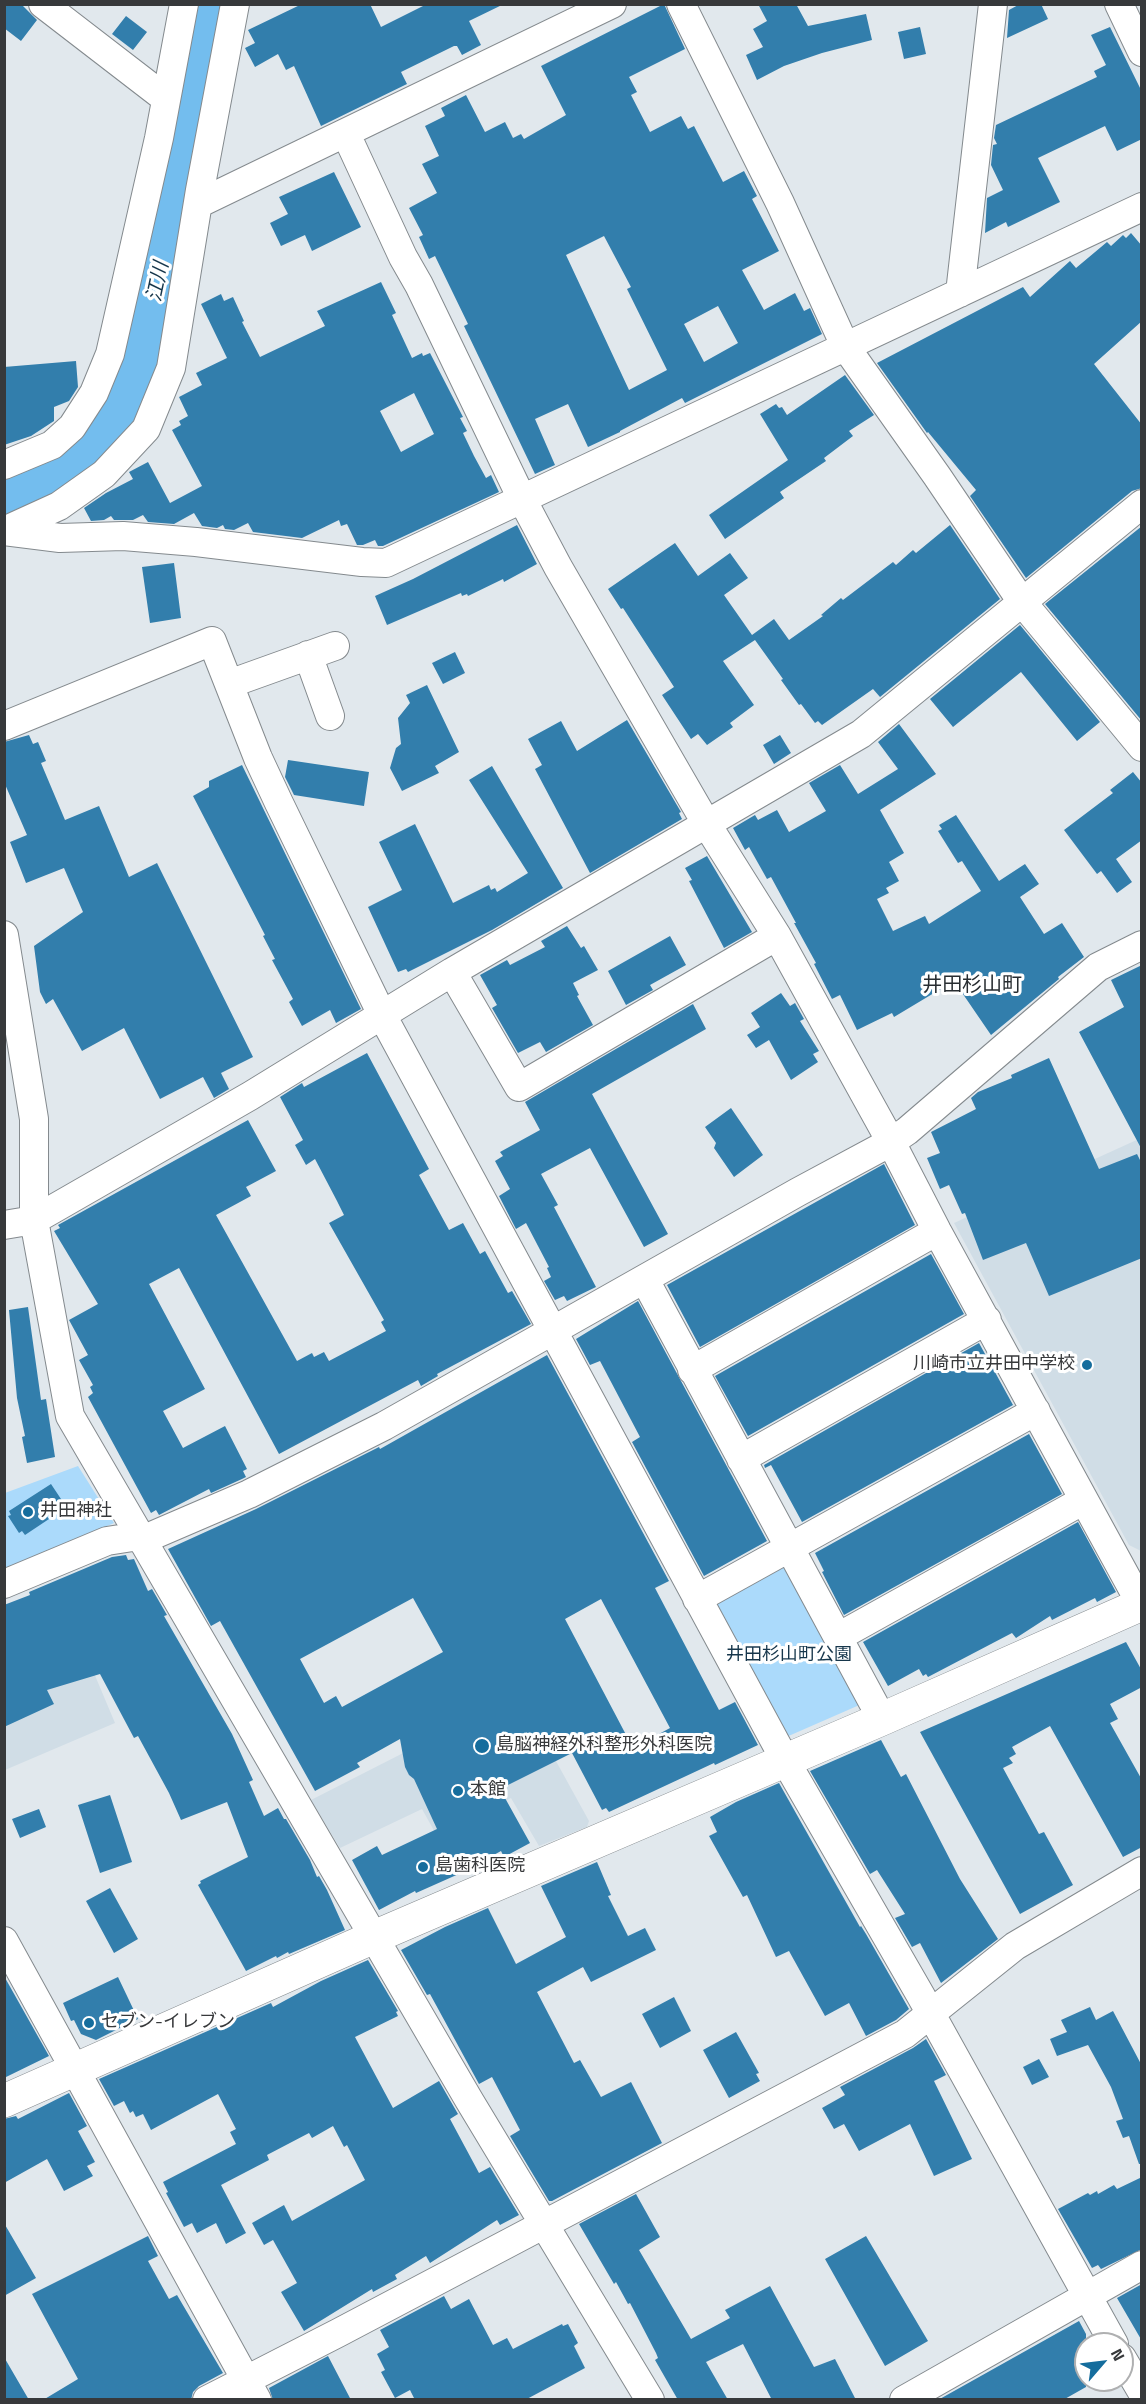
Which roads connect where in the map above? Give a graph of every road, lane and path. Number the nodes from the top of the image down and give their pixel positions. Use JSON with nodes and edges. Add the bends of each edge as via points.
{"nodes":[{"id":1,"x":44,"y":4,"type":"edge"},
{"id":2,"x":184,"y":4,"type":"edge"},
{"id":3,"x":235,"y":4,"type":"edge"},
{"id":4,"x":612,"y":4,"type":"edge"},
{"id":5,"x":681,"y":4,"type":"edge"},
{"id":6,"x":993,"y":4,"type":"edge"},
{"id":7,"x":1119,"y":4,"type":"edge"},
{"id":8,"x":1142,"y":51,"type":"edge"},
{"id":9,"x":165,"y":98,"type":"junction"},
{"id":10,"x":346,"y":134,"type":"junction"},
{"id":11,"x":200,"y":203,"type":"junction"},
{"id":12,"x":1142,"y":207,"type":"edge"},
{"id":13,"x":960,"y":293,"type":"junction"},
{"id":14,"x":845,"y":346,"type":"junction"},
{"id":15,"x":4,"y":465,"type":"edge"},
{"id":16,"x":522,"y":499,"type":"junction"},
{"id":17,"x":1142,"y":504,"type":"edge"},
{"id":18,"x":1022,"y":602,"type":"junction"},
{"id":19,"x":336,"y":646,"type":"dead end"},
{"id":20,"x":308,"y":656,"type":"junction"},
{"id":21,"x":229,"y":684,"type":"junction"},
{"id":22,"x":330,"y":716,"type":"dead end"},
{"id":23,"x":4,"y":726,"type":"edge"},
{"id":24,"x":1142,"y":747,"type":"edge"},
{"id":25,"x":706,"y":823,"type":"junction"},
{"id":26,"x":4,"y":935,"type":"edge"},
{"id":27,"x":777,"y":936,"type":"junction"},
{"id":28,"x":1142,"y":945,"type":"edge"},
{"id":29,"x":453,"y":972,"type":"junction"},
{"id":30,"x":382,"y":1015,"type":"junction"},
{"id":31,"x":891,"y":1142,"type":"junction"},
{"id":32,"x":34,"y":1220,"type":"junction"},
{"id":33,"x":4,"y":1225,"type":"edge"},
{"id":34,"x":937,"y":1231,"type":"junction"},
{"id":35,"x":645,"y":1280,"type":"junction"},
{"id":36,"x":987,"y":1320,"type":"junction"},
{"id":37,"x":552,"y":1331,"type":"junction"},
{"id":38,"x":692,"y":1370,"type":"junction"},
{"id":39,"x":1036,"y":1411,"type":"junction"},
{"id":40,"x":741,"y":1459,"type":"junction"},
{"id":41,"x":1084,"y":1500,"type":"junction"},
{"id":42,"x":141,"y":1538,"type":"junction"},
{"id":43,"x":790,"y":1549,"type":"junction"},
{"id":44,"x":4,"y":1584,"type":"edge"},
{"id":45,"x":697,"y":1599,"type":"junction"},
{"id":46,"x":1141,"y":1605,"type":"edge"},
{"id":47,"x":838,"y":1637,"type":"junction"},
{"id":48,"x":882,"y":1719,"type":"junction"},
{"id":49,"x":785,"y":1760,"type":"junction"},
{"id":50,"x":1142,"y":1871,"type":"edge"},
{"id":51,"x":374,"y":1937,"type":"junction"},
{"id":52,"x":7,"y":1952,"type":"edge"},
{"id":53,"x":931,"y":2014,"type":"junction"},
{"id":54,"x":77,"y":2069,"type":"junction"},
{"id":55,"x":4,"y":2100,"type":"edge"},
{"id":56,"x":543,"y":2224,"type":"junction"},
{"id":57,"x":1142,"y":2265,"type":"edge"},
{"id":58,"x":1087,"y":2296,"type":"junction"},
{"id":59,"x":1107,"y":2332,"type":"edge"},
{"id":60,"x":1134,"y":2378,"type":"edge"},
{"id":61,"x":251,"y":2390,"type":"edge"},
{"id":62,"x":1142,"y":2392,"type":"edge"},
{"id":63,"x":207,"y":2400,"type":"edge"},
{"id":64,"x":650,"y":2400,"type":"edge"},
{"id":65,"x":904,"y":2400,"type":"edge"}],
"edges":[{"from":1,"to":9,"type":"street"},
{"from":2,"to":9,"type":"street"},
{"from":3,"to":11,"type":"street"},
{"from":4,"to":10,"type":"street"},
{"from":5,"to":14,"type":"street","via":[[780,202]]},
{"from":6,"to":13,"type":"street"},
{"from":7,"to":8,"type":"street"},
{"from":9,"to":15,"type":"street","via":[[110,354],[94,393],[72,427],[52,445]]},
{"from":10,"to":11,"type":"street"},
{"from":10,"to":16,"type":"street"},
{"from":11,"to":16,"type":"street","via":[[171,368],[146,429],[104,474],[59,506],[4,531],[60,538],[134,536],[386,563]]},
{"from":12,"to":13,"type":"street"},
{"from":13,"to":14,"type":"street"},
{"from":14,"to":16,"type":"street"},
{"from":14,"to":18,"type":"street"},
{"from":16,"to":25,"type":"street","via":[[596,636]]},
{"from":17,"to":18,"type":"street"},
{"from":18,"to":24,"type":"street"},
{"from":18,"to":25,"type":"street","via":[[861,734]]},
{"from":19,"to":20,"type":"street"},
{"from":20,"to":21,"type":"street"},
{"from":20,"to":22,"type":"street"},
{"from":21,"to":23,"type":"street","via":[[212,640]]},
{"from":21,"to":30,"type":"street","via":[[279,803]]},
{"from":25,"to":27,"type":"street"},
{"from":25,"to":29,"type":"street"},
{"from":26,"to":32,"type":"street","via":[[34,1119]]},
{"from":27,"to":29,"type":"street","via":[[519,1087]]},
{"from":27,"to":31,"type":"street"},
{"from":28,"to":31,"type":"street","via":[[1098,967]]},
{"from":29,"to":30,"type":"street"},
{"from":30,"to":32,"type":"street"},
{"from":30,"to":37,"type":"street"},
{"from":31,"to":34,"type":"street"},
{"from":31,"to":35,"type":"street"},
{"from":32,"to":33,"type":"street"},
{"from":32,"to":42,"type":"street","via":[[70,1416]]},
{"from":34,"to":36,"type":"street"},
{"from":34,"to":38,"type":"street"},
{"from":35,"to":37,"type":"street"},
{"from":35,"to":38,"type":"street"},
{"from":36,"to":39,"type":"street"},
{"from":36,"to":40,"type":"street"},
{"from":37,"to":42,"type":"street","via":[[384,1426],[249,1494]]},
{"from":37,"to":45,"type":"street"},
{"from":38,"to":40,"type":"street"},
{"from":39,"to":41,"type":"street"},
{"from":39,"to":43,"type":"street"},
{"from":40,"to":43,"type":"street"},
{"from":41,"to":46,"type":"street"},
{"from":41,"to":47,"type":"street"},
{"from":42,"to":44,"type":"street","via":[[107,1541]]},
{"from":42,"to":51,"type":"street"},
{"from":43,"to":45,"type":"street"},
{"from":43,"to":47,"type":"street"},
{"from":45,"to":49,"type":"street"},
{"from":46,"to":48,"type":"street"},
{"from":47,"to":48,"type":"street"},
{"from":48,"to":49,"type":"street"},
{"from":49,"to":51,"type":"street"},
{"from":49,"to":53,"type":"street"},
{"from":50,"to":53,"type":"street","via":[[1015,1946]]},
{"from":51,"to":54,"type":"street"},
{"from":51,"to":56,"type":"street"},
{"from":52,"to":54,"type":"street"},
{"from":53,"to":56,"type":"street","via":[[905,2034]]},
{"from":53,"to":58,"type":"street"},
{"from":54,"to":55,"type":"street"},
{"from":54,"to":61,"type":"street"},
{"from":56,"to":61,"type":"street"},
{"from":56,"to":64,"type":"street"},
{"from":57,"to":58,"type":"street"},
{"from":58,"to":59,"type":"street"},
{"from":58,"to":65,"type":"street"},
{"from":60,"to":62,"type":"street"},
{"from":61,"to":63,"type":"street"}]}
